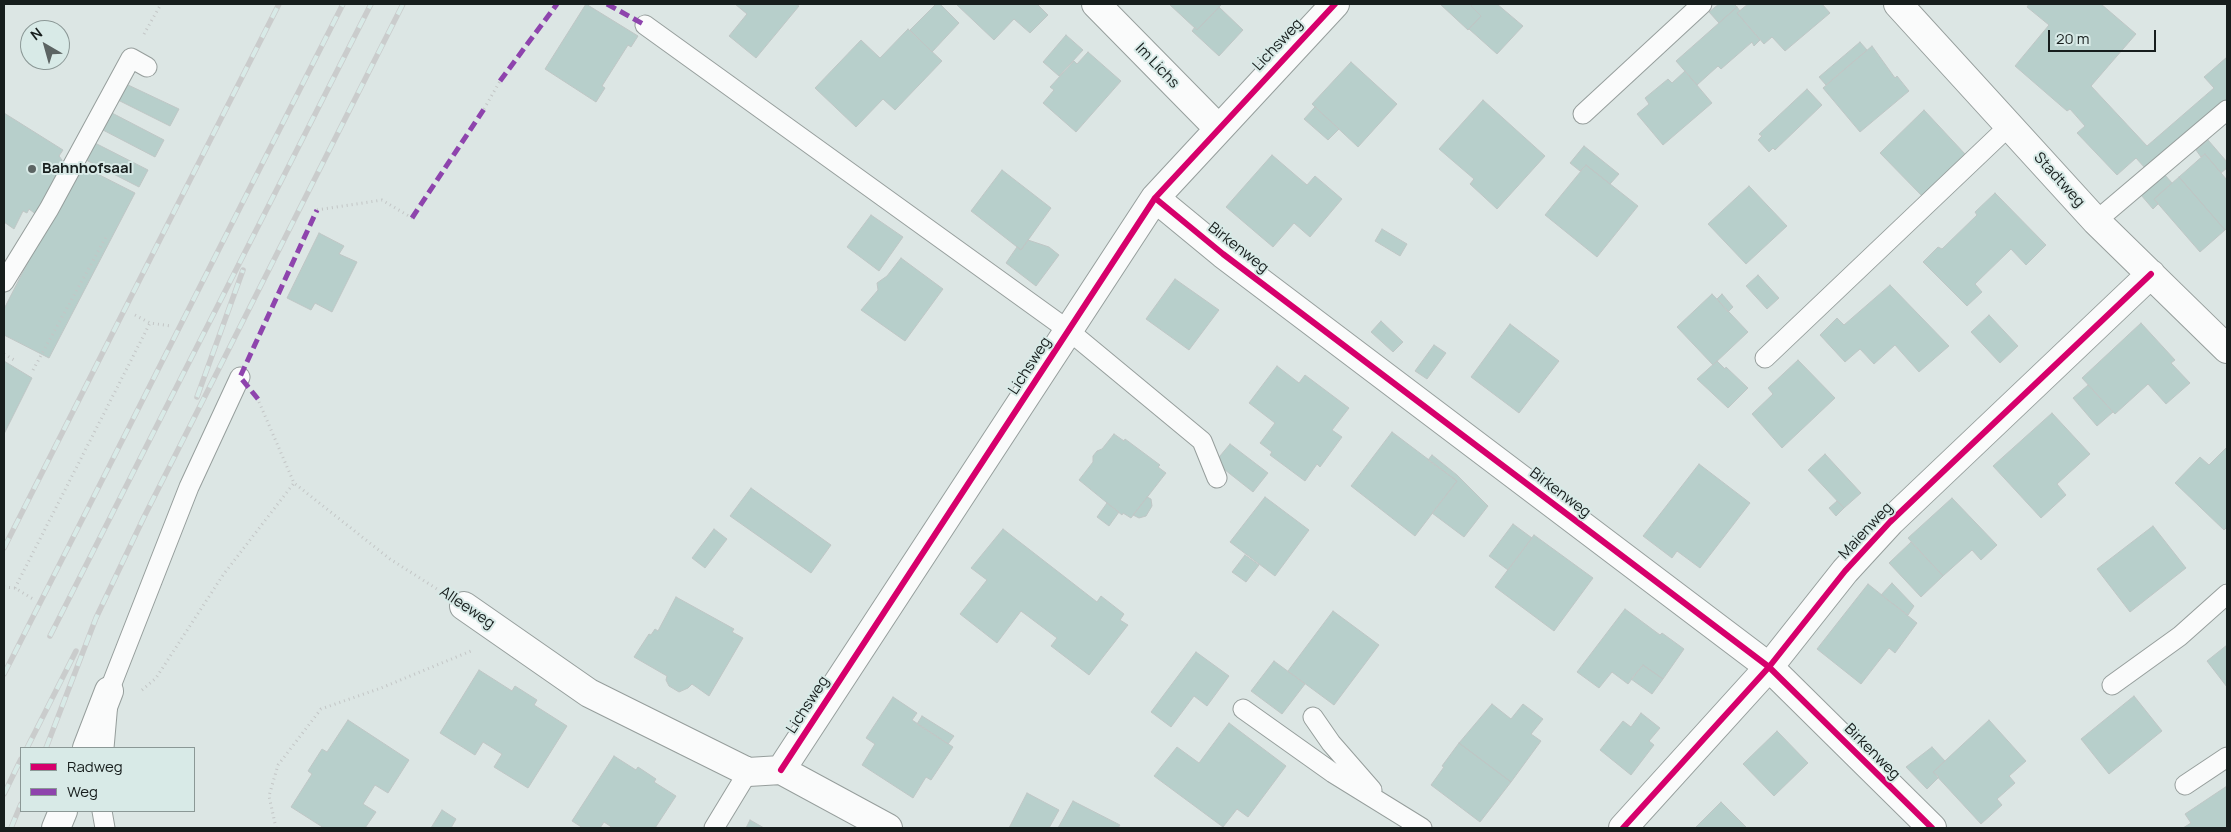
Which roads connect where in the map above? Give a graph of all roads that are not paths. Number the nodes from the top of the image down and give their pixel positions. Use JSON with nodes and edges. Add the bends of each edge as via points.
{"nodes":[{"id":1,"x":1096,"y":4,"type":"edge"},
{"id":2,"x":1334,"y":4,"type":"edge"},
{"id":3,"x":1702,"y":4,"type":"edge"},
{"id":4,"x":1898,"y":4,"type":"edge"},
{"id":5,"x":645,"y":25,"type":"dead end"},
{"id":6,"x":147,"y":67,"type":"dead end"},
{"id":7,"x":2227,"y":110,"type":"edge"},
{"id":8,"x":1584,"y":114,"type":"dead end"},
{"id":9,"x":2009,"y":126,"type":"junction"},
{"id":10,"x":1218,"y":128,"type":"junction"},
{"id":11,"x":1155,"y":198,"type":"junction"},
{"id":12,"x":2096,"y":221,"type":"junction"},
{"id":13,"x":2151,"y":274,"type":"junction"},
{"id":14,"x":4,"y":282,"type":"edge"},
{"id":15,"x":1068,"y":330,"type":"junction"},
{"id":16,"x":2227,"y":348,"type":"edge"},
{"id":17,"x":1765,"y":358,"type":"dead end"},
{"id":18,"x":240,"y":377,"type":"dead end"},
{"id":19,"x":1217,"y":478,"type":"dead end"},
{"id":20,"x":2227,"y":594,"type":"edge"},
{"id":21,"x":464,"y":606,"type":"road end"},
{"id":22,"x":1769,"y":667,"type":"junction"},
{"id":23,"x":2112,"y":685,"type":"dead end"},
{"id":24,"x":109,"y":691,"type":"junction"},
{"id":25,"x":1243,"y":709,"type":"dead end"},
{"id":26,"x":1313,"y":717,"type":"dead end"},
{"id":27,"x":87,"y":747,"type":"edge"},
{"id":28,"x":104,"y":747,"type":"edge"},
{"id":29,"x":2227,"y":757,"type":"edge"},
{"id":30,"x":781,"y":770,"type":"junction"},
{"id":31,"x":748,"y":772,"type":"junction"},
{"id":32,"x":2185,"y":785,"type":"dead end"},
{"id":33,"x":1385,"y":804,"type":"junction"},
{"id":34,"x":63,"y":812,"type":"edge"},
{"id":35,"x":102,"y":812,"type":"edge"},
{"id":36,"x":56,"y":828,"type":"edge"},
{"id":37,"x":105,"y":828,"type":"edge"},
{"id":38,"x":714,"y":828,"type":"edge"},
{"id":39,"x":888,"y":828,"type":"edge"},
{"id":40,"x":1422,"y":828,"type":"edge"},
{"id":41,"x":1623,"y":828,"type":"edge"},
{"id":42,"x":1932,"y":828,"type":"edge"}],
"edges":[{"from":1,"to":10,"type":"street","name":"Im Lichs"},
{"from":2,"to":10,"type":"street","name":"Lichsweg"},
{"from":3,"to":8,"type":"lane"},
{"from":4,"to":9,"type":"street","name":"Stadtweg"},
{"from":5,"to":15,"type":"lane"},
{"from":6,"to":14,"type":"lane","via":[[131,58],[49,209]]},
{"from":7,"to":12,"type":"lane"},
{"from":9,"to":12,"type":"street","name":"Stadtweg"},
{"from":9,"to":17,"type":"lane"},
{"from":10,"to":11,"type":"street","name":"Lichsweg"},
{"from":11,"to":15,"type":"street","name":"Lichsweg"},
{"from":11,"to":22,"type":"street","name":"Birkenweg","via":[[1223,254]]},
{"from":12,"to":13,"type":"street","name":"Stadtweg"},
{"from":13,"to":16,"type":"street","name":"Stadtweg"},
{"from":13,"to":22,"type":"street","name":"Maienweg","via":[[1890,522],[1845,571]]},
{"from":15,"to":19,"type":"lane","via":[[1202,441]]},
{"from":15,"to":30,"type":"street","name":"Lichsweg"},
{"from":18,"to":24,"type":"lane","via":[[189,487]]},
{"from":20,"to":23,"type":"lane","via":[[2180,636]]},
{"from":21,"to":31,"type":"street","name":"Alleeweg","via":[[589,693]]},
{"from":22,"to":41,"type":"street","name":"Maienweg"},
{"from":22,"to":42,"type":"street","name":"Birkenweg"},
{"from":24,"to":27,"type":"street"},
{"from":24,"to":28,"type":"lane"},
{"from":25,"to":33,"type":"lane","via":[[1333,773]]},
{"from":26,"to":33,"type":"lane","via":[[1331,743]]},
{"from":29,"to":32,"type":"lane"},
{"from":30,"to":31,"type":"street","name":"Alleeweg"},
{"from":30,"to":39,"type":"street"},
{"from":31,"to":38,"type":"lane"},
{"from":33,"to":40,"type":"lane"},
{"from":34,"to":36,"type":"street"},
{"from":35,"to":37,"type":"lane"}]}
